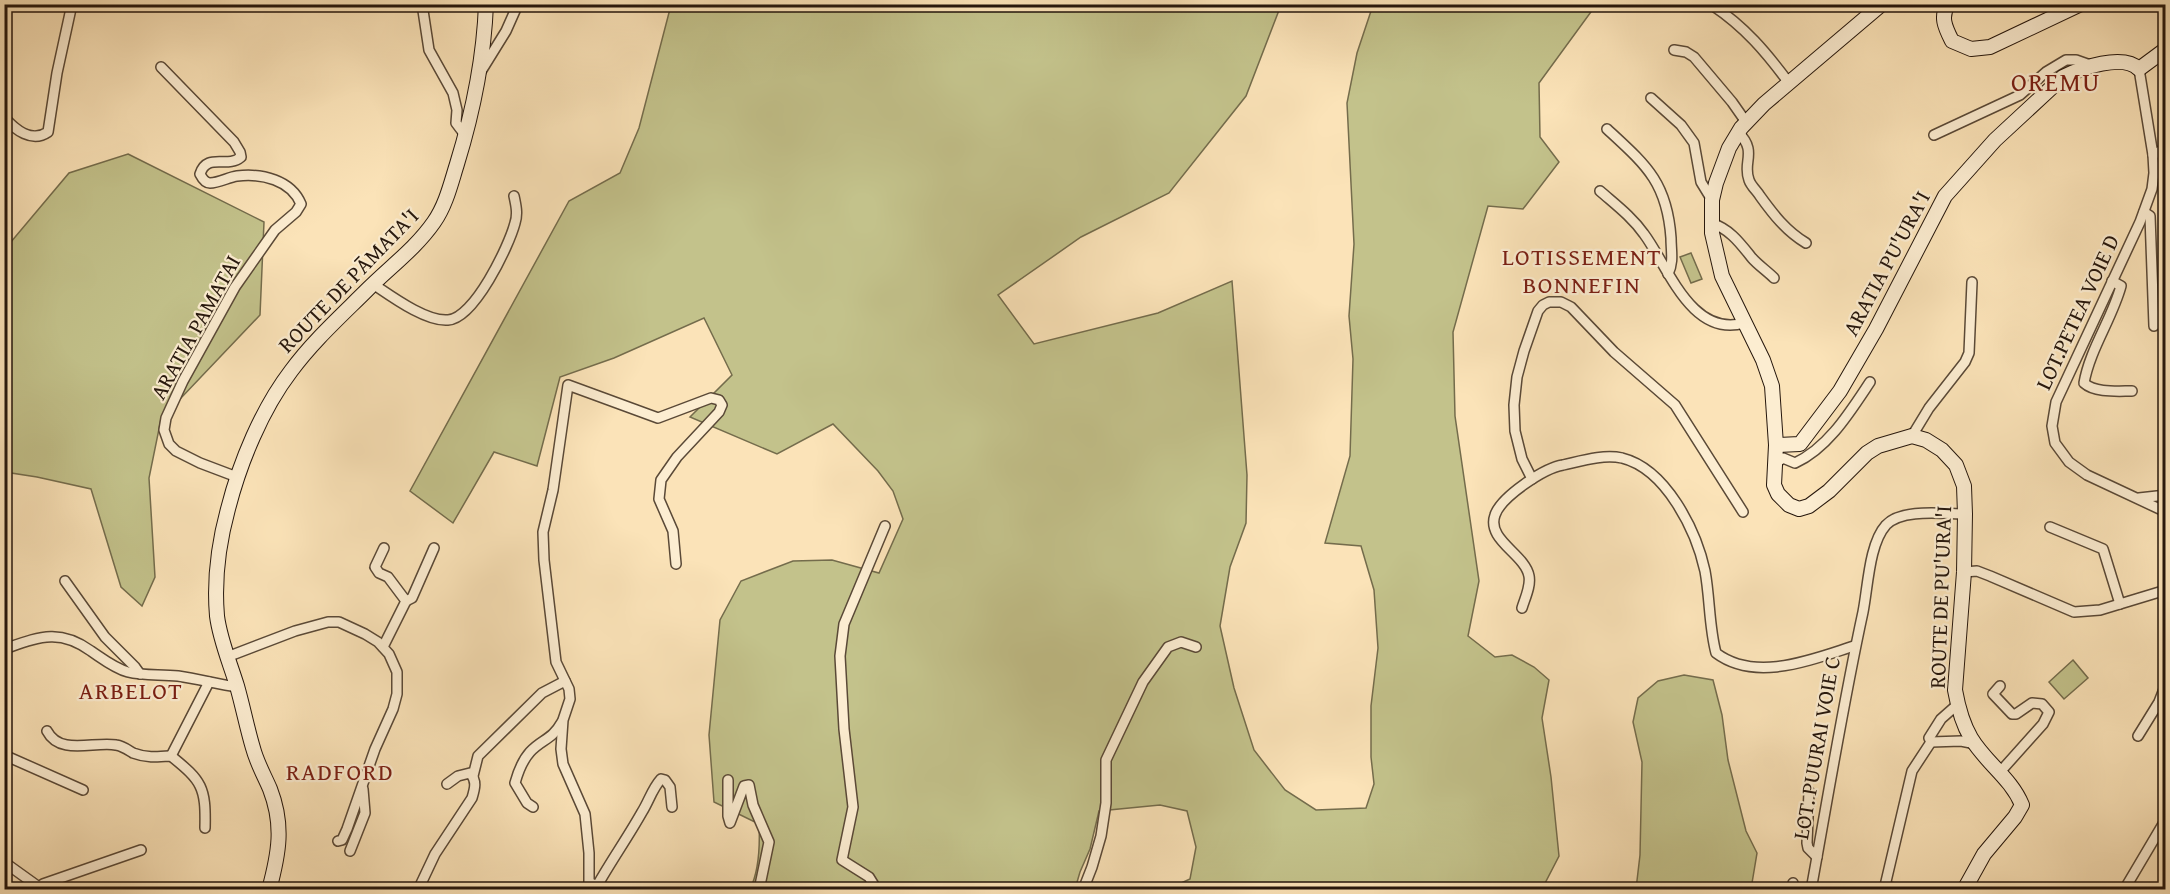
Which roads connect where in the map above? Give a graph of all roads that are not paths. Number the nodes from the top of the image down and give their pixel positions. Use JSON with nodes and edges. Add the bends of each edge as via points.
{"nodes":[{"id":1,"x":72,"y":4,"type":"edge"},
{"id":2,"x":423,"y":4,"type":"edge"},
{"id":3,"x":486,"y":4,"type":"edge"},
{"id":4,"x":518,"y":4,"type":"edge"},
{"id":5,"x":1882,"y":4,"type":"edge"},
{"id":6,"x":1949,"y":4,"type":"edge"},
{"id":7,"x":2081,"y":4,"type":"edge"},
{"id":8,"x":1712,"y":5,"type":"edge"},
{"id":9,"x":2166,"y":49,"type":"edge"},
{"id":10,"x":1674,"y":50,"type":"dead end"},
{"id":11,"x":2093,"y":66,"type":"junction"},
{"id":12,"x":161,"y":67,"type":"dead end"},
{"id":13,"x":2139,"y":69,"type":"junction"},
{"id":14,"x":479,"y":75,"type":"junction"},
{"id":15,"x":1789,"y":83,"type":"junction"},
{"id":16,"x":1652,"y":98,"type":"dead end"},
{"id":17,"x":4,"y":117,"type":"edge"},
{"id":18,"x":1742,"y":127,"type":"junction"},
{"id":19,"x":1607,"y":129,"type":"dead end"},
{"id":20,"x":465,"y":135,"type":"junction"},
{"id":21,"x":1934,"y":135,"type":"dead end"},
{"id":22,"x":2166,"y":148,"type":"edge"},
{"id":23,"x":2153,"y":155,"type":"junction"},
{"id":24,"x":1600,"y":191,"type":"dead end"},
{"id":25,"x":514,"y":196,"type":"dead end"},
{"id":26,"x":1712,"y":200,"type":"junction"},
{"id":27,"x":2144,"y":212,"type":"junction"},
{"id":28,"x":1711,"y":223,"type":"junction"},
{"id":29,"x":1806,"y":243,"type":"dead end"},
{"id":30,"x":1668,"y":274,"type":"junction"},
{"id":31,"x":1774,"y":278,"type":"dead end"},
{"id":32,"x":2112,"y":281,"type":"junction"},
{"id":33,"x":1972,"y":282,"type":"dead end"},
{"id":34,"x":373,"y":284,"type":"junction"},
{"id":35,"x":1744,"y":323,"type":"junction"},
{"id":36,"x":2154,"y":326,"type":"dead end"},
{"id":37,"x":1870,"y":382,"type":"dead end"},
{"id":38,"x":2132,"y":391,"type":"dead end"},
{"id":39,"x":1912,"y":436,"type":"junction"},
{"id":40,"x":1776,"y":445,"type":"junction"},
{"id":41,"x":1776,"y":463,"type":"junction"},
{"id":42,"x":237,"y":477,"type":"junction"},
{"id":43,"x":1532,"y":478,"type":"junction"},
{"id":44,"x":2166,"y":495,"type":"edge"},
{"id":45,"x":2139,"y":498,"type":"junction"},
{"id":46,"x":1743,"y":512,"type":"dead end"},
{"id":47,"x":2166,"y":512,"type":"edge"},
{"id":48,"x":1965,"y":514,"type":"junction"},
{"id":49,"x":885,"y":526,"type":"dead end"},
{"id":50,"x":2050,"y":527,"type":"dead end"},
{"id":51,"x":384,"y":548,"type":"dead end"},
{"id":52,"x":434,"y":548,"type":"dead end"},
{"id":53,"x":676,"y":564,"type":"dead end"},
{"id":54,"x":1964,"y":572,"type":"junction"},
{"id":55,"x":65,"y":581,"type":"dead end"},
{"id":56,"x":2165,"y":593,"type":"edge"},
{"id":57,"x":406,"y":601,"type":"junction"},
{"id":58,"x":2120,"y":604,"type":"junction"},
{"id":59,"x":1522,"y":608,"type":"dead end"},
{"id":60,"x":1196,"y":646,"type":"dead end"},
{"id":61,"x":1854,"y":646,"type":"junction"},
{"id":62,"x":383,"y":647,"type":"junction"},
{"id":63,"x":4,"y":649,"type":"edge"},
{"id":64,"x":227,"y":657,"type":"junction"},
{"id":65,"x":140,"y":674,"type":"junction"},
{"id":66,"x":565,"y":681,"type":"junction"},
{"id":67,"x":209,"y":682,"type":"junction"},
{"id":68,"x":2166,"y":684,"type":"edge"},
{"id":69,"x":2000,"y":686,"type":"dead end"},
{"id":70,"x":237,"y":687,"type":"junction"},
{"id":71,"x":1958,"y":704,"type":"junction"},
{"id":72,"x":563,"y":720,"type":"junction"},
{"id":73,"x":47,"y":731,"type":"dead end"},
{"id":74,"x":2138,"y":736,"type":"dead end"},
{"id":75,"x":1931,"y":742,"type":"junction"},
{"id":76,"x":1976,"y":744,"type":"junction"},
{"id":77,"x":4,"y":755,"type":"edge"},
{"id":78,"x":171,"y":756,"type":"junction"},
{"id":79,"x":2000,"y":772,"type":"junction"},
{"id":80,"x":473,"y":776,"type":"junction"},
{"id":81,"x":728,"y":780,"type":"dead end"},
{"id":82,"x":447,"y":784,"type":"dead end"},
{"id":83,"x":363,"y":787,"type":"junction"},
{"id":84,"x":83,"y":790,"type":"dead end"},
{"id":85,"x":1809,"y":791,"type":"dead end"},
{"id":86,"x":532,"y":807,"type":"dead end"},
{"id":87,"x":672,"y":807,"type":"dead end"},
{"id":88,"x":2166,"y":819,"type":"edge"},
{"id":89,"x":205,"y":828,"type":"dead end"},
{"id":90,"x":338,"y":841,"type":"dead end"},
{"id":91,"x":141,"y":850,"type":"dead end"},
{"id":92,"x":350,"y":851,"type":"dead end"},
{"id":93,"x":1816,"y":857,"type":"junction"},
{"id":94,"x":4,"y":862,"type":"edge"},
{"id":95,"x":593,"y":887,"type":"edge"},
{"id":96,"x":42,"y":888,"type":"edge"},
{"id":97,"x":1885,"y":888,"type":"edge"},
{"id":98,"x":268,"y":890,"type":"edge"},
{"id":99,"x":418,"y":890,"type":"edge"},
{"id":100,"x":759,"y":890,"type":"edge"},
{"id":101,"x":877,"y":890,"type":"edge"},
{"id":102,"x":1083,"y":890,"type":"edge"},
{"id":103,"x":1811,"y":890,"type":"edge"},
{"id":104,"x":1903,"y":890,"type":"edge"},
{"id":105,"x":1964,"y":890,"type":"edge"},
{"id":106,"x":2124,"y":890,"type":"edge"}],
"edges":[{"from":1,"to":17,"type":"street","via":[[48,132],[32,136],[18,131]]},
{"from":2,"to":20,"type":"street","via":[[429,50],[453,93],[456,123]]},
{"from":3,"to":14,"type":"main road","name":"ROUTE DE PĀMATA'I"},
{"from":4,"to":14,"type":"street","via":[[493,56]]},
{"from":5,"to":15,"type":"main road"},
{"from":6,"to":7,"type":"main road","via":[[1944,25],[1952,41],[1971,50],[1990,47]]},
{"from":8,"to":15,"type":"street","via":[[1735,20]]},
{"from":9,"to":13,"type":"main road"},
{"from":10,"to":18,"type":"street","via":[[1694,57],[1732,102]]},
{"from":11,"to":13,"type":"main road","name":"ARATIA PU'URA'I","via":[[2121,61]]},
{"from":11,"to":21,"type":"street","via":[[2066,60],[2020,95]]},
{"from":11,"to":40,"type":"main road","name":"ARATIA PU'URA'I","via":[[2062,77],[1995,140],[1945,196],[1881,321],[1840,390],[1800,444]]},
{"from":12,"to":42,"type":"street","name":"ARATIA PAMATAI","via":[[240,152],[241,157],[234,162],[207,163],[200,174],[204,180],[210,183],[255,175],[272,179],[287,185],[301,204],[275,230],[235,287],[166,418],[164,430],[176,451]]},
{"from":13,"to":23,"type":"street","name":"LOT.PETEA VOIE D"},
{"from":14,"to":20,"type":"main road","name":"ROUTE DE PĀMATA'I"},
{"from":15,"to":18,"type":"main road"},
{"from":16,"to":26,"type":"street","via":[[1694,143],[1701,182]]},
{"from":18,"to":26,"type":"main road","via":[[1722,165]]},
{"from":18,"to":29,"type":"street","via":[[1748,147],[1749,180],[1772,213]]},
{"from":19,"to":30,"type":"street","via":[[1661,189],[1670,222],[1673,265]]},
{"from":20,"to":34,"type":"main road","name":"ROUTE DE PĀMATA'I","via":[[438,215],[420,239]]},
{"from":22,"to":23,"type":"street"},
{"from":23,"to":27,"type":"street","name":"LOT.PETEA VOIE D","via":[[2152,189]]},
{"from":24,"to":30,"type":"street","via":[[1644,233]]},
{"from":25,"to":34,"type":"street","via":[[515,223],[497,266],[489,282],[457,318],[439,319],[424,314]]},
{"from":26,"to":28,"type":"main road"},
{"from":27,"to":32,"type":"street","name":"LOT.PETEA VOIE D"},
{"from":27,"to":36,"type":"street","via":[[2150,216]]},
{"from":28,"to":31,"type":"street","via":[[1738,240]]},
{"from":28,"to":35,"type":"main road","via":[[1722,276]]},
{"from":30,"to":35,"type":"street","via":[[1684,297],[1708,319],[1732,326]]},
{"from":32,"to":38,"type":"street","via":[[2121,286],[2084,383],[2106,391]]},
{"from":32,"to":45,"type":"street","name":"LOT.PETEA VOIE D","via":[[2056,402],[2052,426],[2055,443],[2069,462],[2087,475]]},
{"from":33,"to":39,"type":"street","via":[[1969,353]]},
{"from":34,"to":42,"type":"main road","name":"ROUTE DE PĀMATA'I","via":[[288,375]]},
{"from":35,"to":40,"type":"main road","via":[[1772,386]]},
{"from":37,"to":41,"type":"street","via":[[1827,439],[1806,458],[1795,463],[1783,458]]},
{"from":39,"to":41,"type":"main road","via":[[1867,453],[1829,491],[1800,509],[1778,494],[1774,485]]},
{"from":39,"to":48,"type":"main road","name":"ROUTE DE PU'URA'I","via":[[1942,450],[1956,465],[1964,486]]},
{"from":40,"to":41,"type":"main road"},
{"from":42,"to":64,"type":"main road","name":"ROUTE DE PĀMATA'I","via":[[224,526],[218,580],[217,616]]},
{"from":43,"to":46,"type":"street","via":[[1525,469],[1515,431],[1517,377],[1538,311],[1549,302],[1561,302],[1577,312],[1614,352],[1675,405]]},
{"from":43,"to":59,"type":"street","name":"LOT. PUURAI VOIE C","via":[[1507,500],[1493,520],[1494,528],[1529,576]]},
{"from":43,"to":61,"type":"street","name":"LOT. PUURAI VOIE C","via":[[1558,466],[1609,457],[1637,463],[1664,485],[1693,536],[1704,569],[1716,653],[1725,659],[1749,666],[1790,666]]},
{"from":44,"to":45,"type":"street"},
{"from":45,"to":47,"type":"street","name":"LOT.PETEA VOIE D"},
{"from":48,"to":54,"type":"main road","name":"ROUTE DE PU'URA'I"},
{"from":48,"to":61,"type":"street","name":"LOT. PUURAI VOIE C","via":[[1902,516],[1886,526],[1876,539]]},
{"from":49,"to":101,"type":"street","via":[[844,624],[840,656],[853,807],[842,860],[869,876]]},
{"from":50,"to":58,"type":"street","via":[[2103,549]]},
{"from":51,"to":57,"type":"street","via":[[375,567]]},
{"from":52,"to":57,"type":"street","via":[[412,598]]},
{"from":53,"to":66,"type":"street","via":[[674,531],[659,499],[661,480],[718,412],[720,400],[711,398],[658,418],[568,385],[543,532],[552,636],[556,662]]},
{"from":54,"to":58,"type":"street","via":[[1977,571],[2074,612]]},
{"from":54,"to":71,"type":"main road","name":"ROUTE DE PU'URA'I","via":[[1955,690]]},
{"from":55,"to":65,"type":"street","via":[[105,637]]},
{"from":56,"to":58,"type":"street"},
{"from":57,"to":62,"type":"street"},
{"from":60,"to":102,"type":"street","via":[[1181,642],[1168,647],[1143,682],[1109,753],[1101,836]]},
{"from":61,"to":93,"type":"street","name":"LOT. PUURAI VOIE C"},
{"from":62,"to":64,"type":"street","via":[[350,626],[328,622]]},
{"from":62,"to":83,"type":"street","via":[[398,672],[397,694]]},
{"from":63,"to":65,"type":"street","via":[[39,638],[65,637],[117,668]]},
{"from":64,"to":70,"type":"main road","name":"ROUTE DE PĀMATA'I"},
{"from":65,"to":67,"type":"street"},
{"from":66,"to":72,"type":"street","via":[[570,699]]},
{"from":66,"to":80,"type":"street","via":[[542,693],[478,756]]},
{"from":67,"to":70,"type":"street"},
{"from":67,"to":78,"type":"street"},
{"from":68,"to":74,"type":"street"},
{"from":69,"to":79,"type":"street","via":[[1993,694],[2012,714],[2032,703],[2042,704],[2049,712]]},
{"from":70,"to":98,"type":"main road","name":"ROUTE DE PĀMATA'I","via":[[253,749],[279,822]]},
{"from":71,"to":75,"type":"street","via":[[1935,726]]},
{"from":71,"to":76,"type":"main road","name":"ROUTE DE PU'URA'I"},
{"from":72,"to":86,"type":"street","via":[[556,732],[530,752],[518,774],[515,783]]},
{"from":72,"to":95,"type":"street","via":[[562,756],[585,814],[589,882]]},
{"from":73,"to":78,"type":"street","via":[[63,744],[119,745],[147,757]]},
{"from":75,"to":76,"type":"street"},
{"from":75,"to":97,"type":"street","via":[[1910,778]]},
{"from":76,"to":79,"type":"main road","name":"ROUTE DE PU'URA'I"},
{"from":77,"to":84,"type":"street"},
{"from":78,"to":89,"type":"street","via":[[198,780],[205,805]]},
{"from":79,"to":105,"type":"main road","name":"ROUTE DE PU'URA'I","via":[[2022,805],[1984,854]]},
{"from":80,"to":82,"type":"street","via":[[458,776]]},
{"from":80,"to":99,"type":"street","via":[[472,798],[435,854]]},
{"from":81,"to":100,"type":"street","via":[[730,823],[744,786],[749,785],[768,842]]},
{"from":83,"to":90,"type":"street","via":[[342,840]]},
{"from":83,"to":92,"type":"street","via":[[365,813]]},
{"from":85,"to":93,"type":"street","name":"LOT. PUURAI VOIE C","via":[[1807,843]]},
{"from":87,"to":95,"type":"street","via":[[670,787],[661,779]]},
{"from":88,"to":106,"type":"street"},
{"from":91,"to":96,"type":"street","via":[[43,884]]},
{"from":93,"to":103,"type":"street","name":"LOT. PUURAI VOIE C"},
{"from":94,"to":96,"type":"street"},
{"from":97,"to":104,"type":"street"}]}
